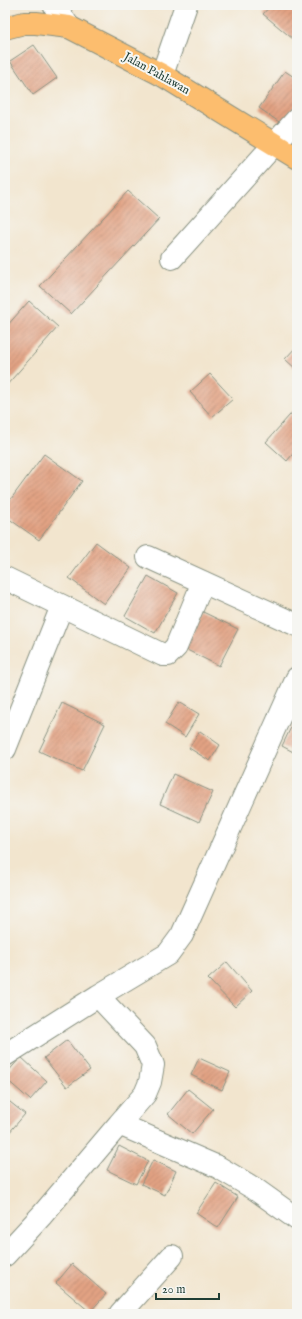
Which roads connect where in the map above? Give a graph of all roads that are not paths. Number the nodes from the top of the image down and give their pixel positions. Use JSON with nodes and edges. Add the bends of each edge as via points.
{"nodes":[{"id":1,"x":54,"y":5,"type":"edge"},
{"id":2,"x":186,"y":5,"type":"edge"},
{"id":3,"x":69,"y":27,"type":"junction"},
{"id":4,"x":5,"y":28,"type":"edge"},
{"id":5,"x":162,"y":75,"type":"junction"},
{"id":6,"x":297,"y":119,"type":"edge"},
{"id":7,"x":276,"y":144,"type":"junction"},
{"id":8,"x":297,"y":158,"type":"edge"},
{"id":9,"x":172,"y":258,"type":"dead end"},
{"id":10,"x":148,"y":557,"type":"dead end"},
{"id":11,"x":5,"y":578,"type":"edge"},
{"id":12,"x":203,"y":582,"type":"junction"},
{"id":13,"x":62,"y":606,"type":"junction"},
{"id":14,"x":297,"y":625,"type":"edge"},
{"id":15,"x":297,"y":678,"type":"edge"},
{"id":16,"x":5,"y":749,"type":"edge"},
{"id":17,"x":98,"y":996,"type":"junction"},
{"id":18,"x":5,"y":1055,"type":"edge"},
{"id":19,"x":119,"y":1124,"type":"junction"},
{"id":20,"x":297,"y":1219,"type":"edge"},
{"id":21,"x":5,"y":1256,"type":"edge"},
{"id":22,"x":172,"y":1256,"type":"dead end"},
{"id":23,"x":120,"y":1314,"type":"edge"}],
"edges":[{"from":1,"to":3,"type":"street"},
{"from":2,"to":5,"type":"street"},
{"from":3,"to":4,"type":"highway","name":"Jalan Pahlawan","via":[[24,23]]},
{"from":3,"to":5,"type":"highway","name":"Jalan Pahlawan"},
{"from":5,"to":7,"type":"highway","name":"Jalan Pahlawan"},
{"from":6,"to":7,"type":"street"},
{"from":7,"to":8,"type":"highway","name":"Jalan Pahlawan"},
{"from":7,"to":9,"type":"street"},
{"from":10,"to":12,"type":"street"},
{"from":11,"to":13,"type":"street"},
{"from":12,"to":13,"type":"street","via":[[176,648],[168,655],[163,655]]},
{"from":12,"to":14,"type":"street"},
{"from":13,"to":16,"type":"street"},
{"from":15,"to":17,"type":"street","via":[[182,935],[168,954]]},
{"from":17,"to":18,"type":"street"},
{"from":17,"to":19,"type":"street","via":[[145,1046],[153,1065],[145,1094]]},
{"from":19,"to":20,"type":"street","via":[[218,1167]]},
{"from":19,"to":21,"type":"street"},
{"from":22,"to":23,"type":"street"}]}
